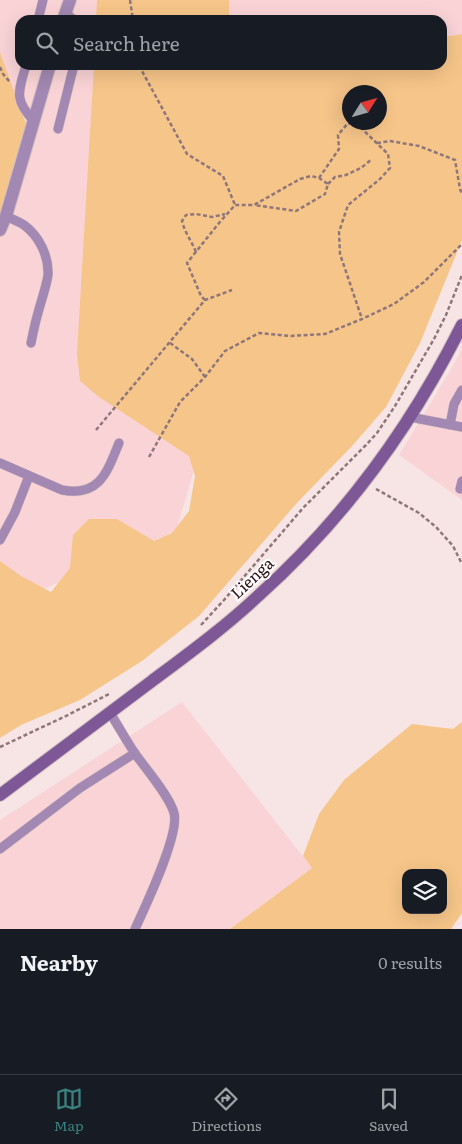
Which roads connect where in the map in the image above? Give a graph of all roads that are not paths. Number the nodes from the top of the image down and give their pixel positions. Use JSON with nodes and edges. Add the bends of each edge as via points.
{"nodes":[{"id":1,"x":43,"y":0,"type":"edge"},
{"id":2,"x":39,"y":15,"type":"edge"},
{"id":3,"x":25,"y":70,"type":"edge"},
{"id":4,"x":49,"y":70,"type":"edge"},
{"id":5,"x":73,"y":70,"type":"edge"},
{"id":6,"x":34,"y":121,"type":"junction"},
{"id":7,"x":58,"y":128,"type":"dead end"},
{"id":8,"x":6,"y":216,"type":"junction"},
{"id":9,"x":0,"y":230,"type":"edge"},
{"id":10,"x":462,"y":325,"type":"edge"},
{"id":11,"x":30,"y":344,"type":"dead end"},
{"id":12,"x":462,"y":390,"type":"edge"},
{"id":13,"x":410,"y":417,"type":"junction"},
{"id":14,"x":450,"y":425,"type":"junction"},
{"id":15,"x":462,"y":427,"type":"edge"},
{"id":16,"x":119,"y":443,"type":"dead end"},
{"id":17,"x":0,"y":463,"type":"edge"},
{"id":18,"x":29,"y":476,"type":"junction"},
{"id":19,"x":0,"y":540,"type":"edge"},
{"id":20,"x":110,"y":713,"type":"junction"},
{"id":21,"x":135,"y":753,"type":"junction"},
{"id":22,"x":0,"y":794,"type":"edge"},
{"id":23,"x":0,"y":849,"type":"edge"},
{"id":24,"x":135,"y":929,"type":"edge"}],
"edges":[{"from":1,"to":2,"type":"lane"},
{"from":3,"to":6,"type":"lane","via":[[19,92],[20,103]]},
{"from":4,"to":6,"type":"street"},
{"from":5,"to":7,"type":"lane"},
{"from":6,"to":8,"type":"street"},
{"from":8,"to":9,"type":"street"},
{"from":8,"to":11,"type":"lane","via":[[32,232],[47,259],[46,286]]},
{"from":10,"to":13,"type":"street","name":"Lienga"},
{"from":12,"to":14,"type":"lane","via":[[454,404]]},
{"from":13,"to":14,"type":"lane"},
{"from":13,"to":20,"type":"street","name":"Lienga","via":[[364,482],[320,534],[259,596]]},
{"from":14,"to":15,"type":"lane"},
{"from":16,"to":18,"type":"lane","via":[[102,479],[82,491],[62,490]]},
{"from":17,"to":18,"type":"lane"},
{"from":18,"to":19,"type":"lane"},
{"from":20,"to":21,"type":"lane"},
{"from":20,"to":22,"type":"street","name":"Lienga"},
{"from":21,"to":23,"type":"lane","via":[[80,788]]},
{"from":21,"to":24,"type":"lane","via":[[175,814],[163,865]]}]}
